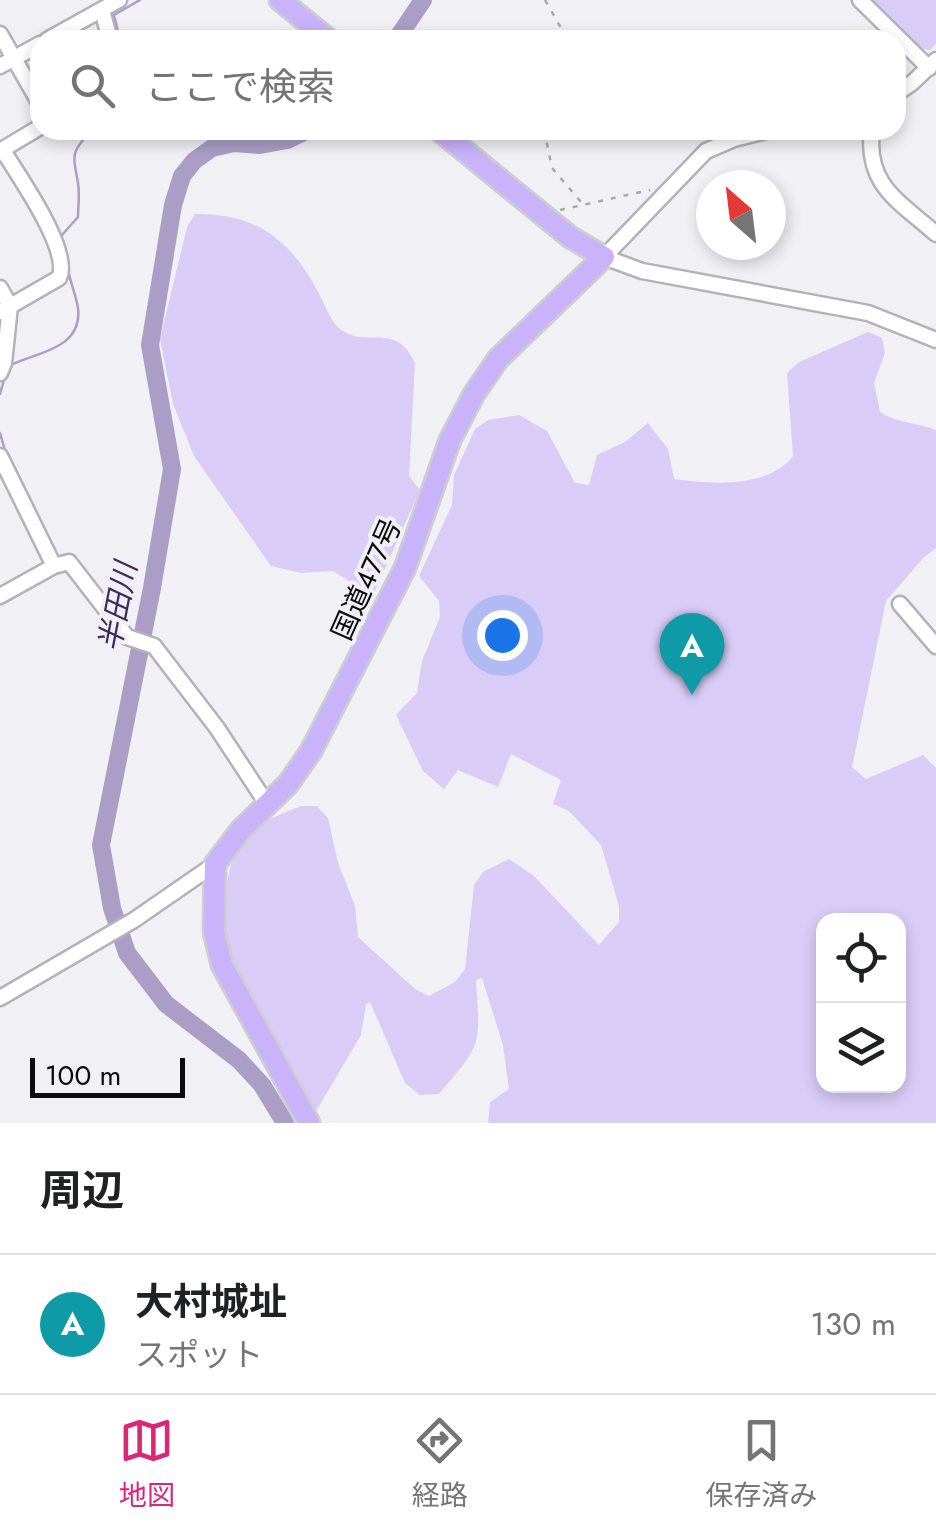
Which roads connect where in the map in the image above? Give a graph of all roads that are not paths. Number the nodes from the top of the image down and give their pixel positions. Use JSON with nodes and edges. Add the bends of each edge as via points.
{"nodes":[{"id":1,"x":119,"y":0,"type":"edge"},
{"id":2,"x":280,"y":0,"type":"edge"},
{"id":3,"x":860,"y":0,"type":"edge"},
{"id":4,"x":102,"y":10,"type":"junction"},
{"id":5,"x":65,"y":30,"type":"edge"},
{"id":6,"x":107,"y":30,"type":"edge"},
{"id":7,"x":317,"y":30,"type":"edge"},
{"id":8,"x":894,"y":30,"type":"edge"},
{"id":9,"x":0,"y":34,"type":"edge"},
{"id":10,"x":906,"y":41,"type":"edge"},
{"id":11,"x":30,"y":49,"type":"edge"},
{"id":12,"x":7,"y":62,"type":"edge"},
{"id":13,"x":932,"y":64,"type":"edge"},
{"id":14,"x":906,"y":86,"type":"edge"},
{"id":15,"x":30,"y":91,"type":"edge"},
{"id":16,"x":30,"y":133,"type":"edge"},
{"id":17,"x":452,"y":140,"type":"edge"},
{"id":18,"x":730,"y":140,"type":"edge"},
{"id":19,"x":871,"y":140,"type":"edge"},
{"id":20,"x":1,"y":150,"type":"edge"},
{"id":21,"x":936,"y":234,"type":"edge"},
{"id":22,"x":604,"y":257,"type":"junction"},
{"id":23,"x":0,"y":288,"type":"edge"},
{"id":24,"x":5,"y":308,"type":"edge"},
{"id":25,"x":936,"y":340,"type":"edge"},
{"id":26,"x":0,"y":373,"type":"edge"},
{"id":27,"x":0,"y":456,"type":"edge"},
{"id":28,"x":54,"y":566,"type":"junction"},
{"id":29,"x":0,"y":596,"type":"edge"},
{"id":30,"x":900,"y":604,"type":"dead end"},
{"id":31,"x":936,"y":646,"type":"edge"},
{"id":32,"x":267,"y":804,"type":"junction"},
{"id":33,"x":215,"y":864,"type":"junction"},
{"id":34,"x":0,"y":998,"type":"edge"},
{"id":35,"x":309,"y":1123,"type":"edge"}],
"edges":[{"from":1,"to":4,"type":"street"},
{"from":2,"to":7,"type":"highway"},
{"from":3,"to":8,"type":"street"},
{"from":4,"to":5,"type":"street"},
{"from":4,"to":6,"type":"street"},
{"from":9,"to":12,"type":"street"},
{"from":10,"to":13,"type":"street"},
{"from":11,"to":12,"type":"street"},
{"from":12,"to":15,"type":"street"},
{"from":13,"to":14,"type":"street"},
{"from":16,"to":20,"type":"street"},
{"from":17,"to":22,"type":"highway"},
{"from":18,"to":22,"type":"street","via":[[706,152]]},
{"from":19,"to":21,"type":"street","via":[[876,178]]},
{"from":20,"to":24,"type":"street","via":[[54,238],[63,270]]},
{"from":22,"to":25,"type":"street","via":[[642,271],[868,313]]},
{"from":22,"to":32,"type":"highway","name":"国道477号","via":[[498,359],[474,394],[368,644],[311,752]]},
{"from":23,"to":24,"type":"street"},
{"from":24,"to":26,"type":"street"},
{"from":27,"to":28,"type":"street"},
{"from":28,"to":29,"type":"street"},
{"from":28,"to":32,"type":"street","via":[[69,562],[127,637],[154,646]]},
{"from":30,"to":31,"type":"street"},
{"from":32,"to":33,"type":"highway","name":"国道477号"},
{"from":33,"to":34,"type":"street"},
{"from":33,"to":35,"type":"highway","via":[[214,932],[222,966]]}]}
